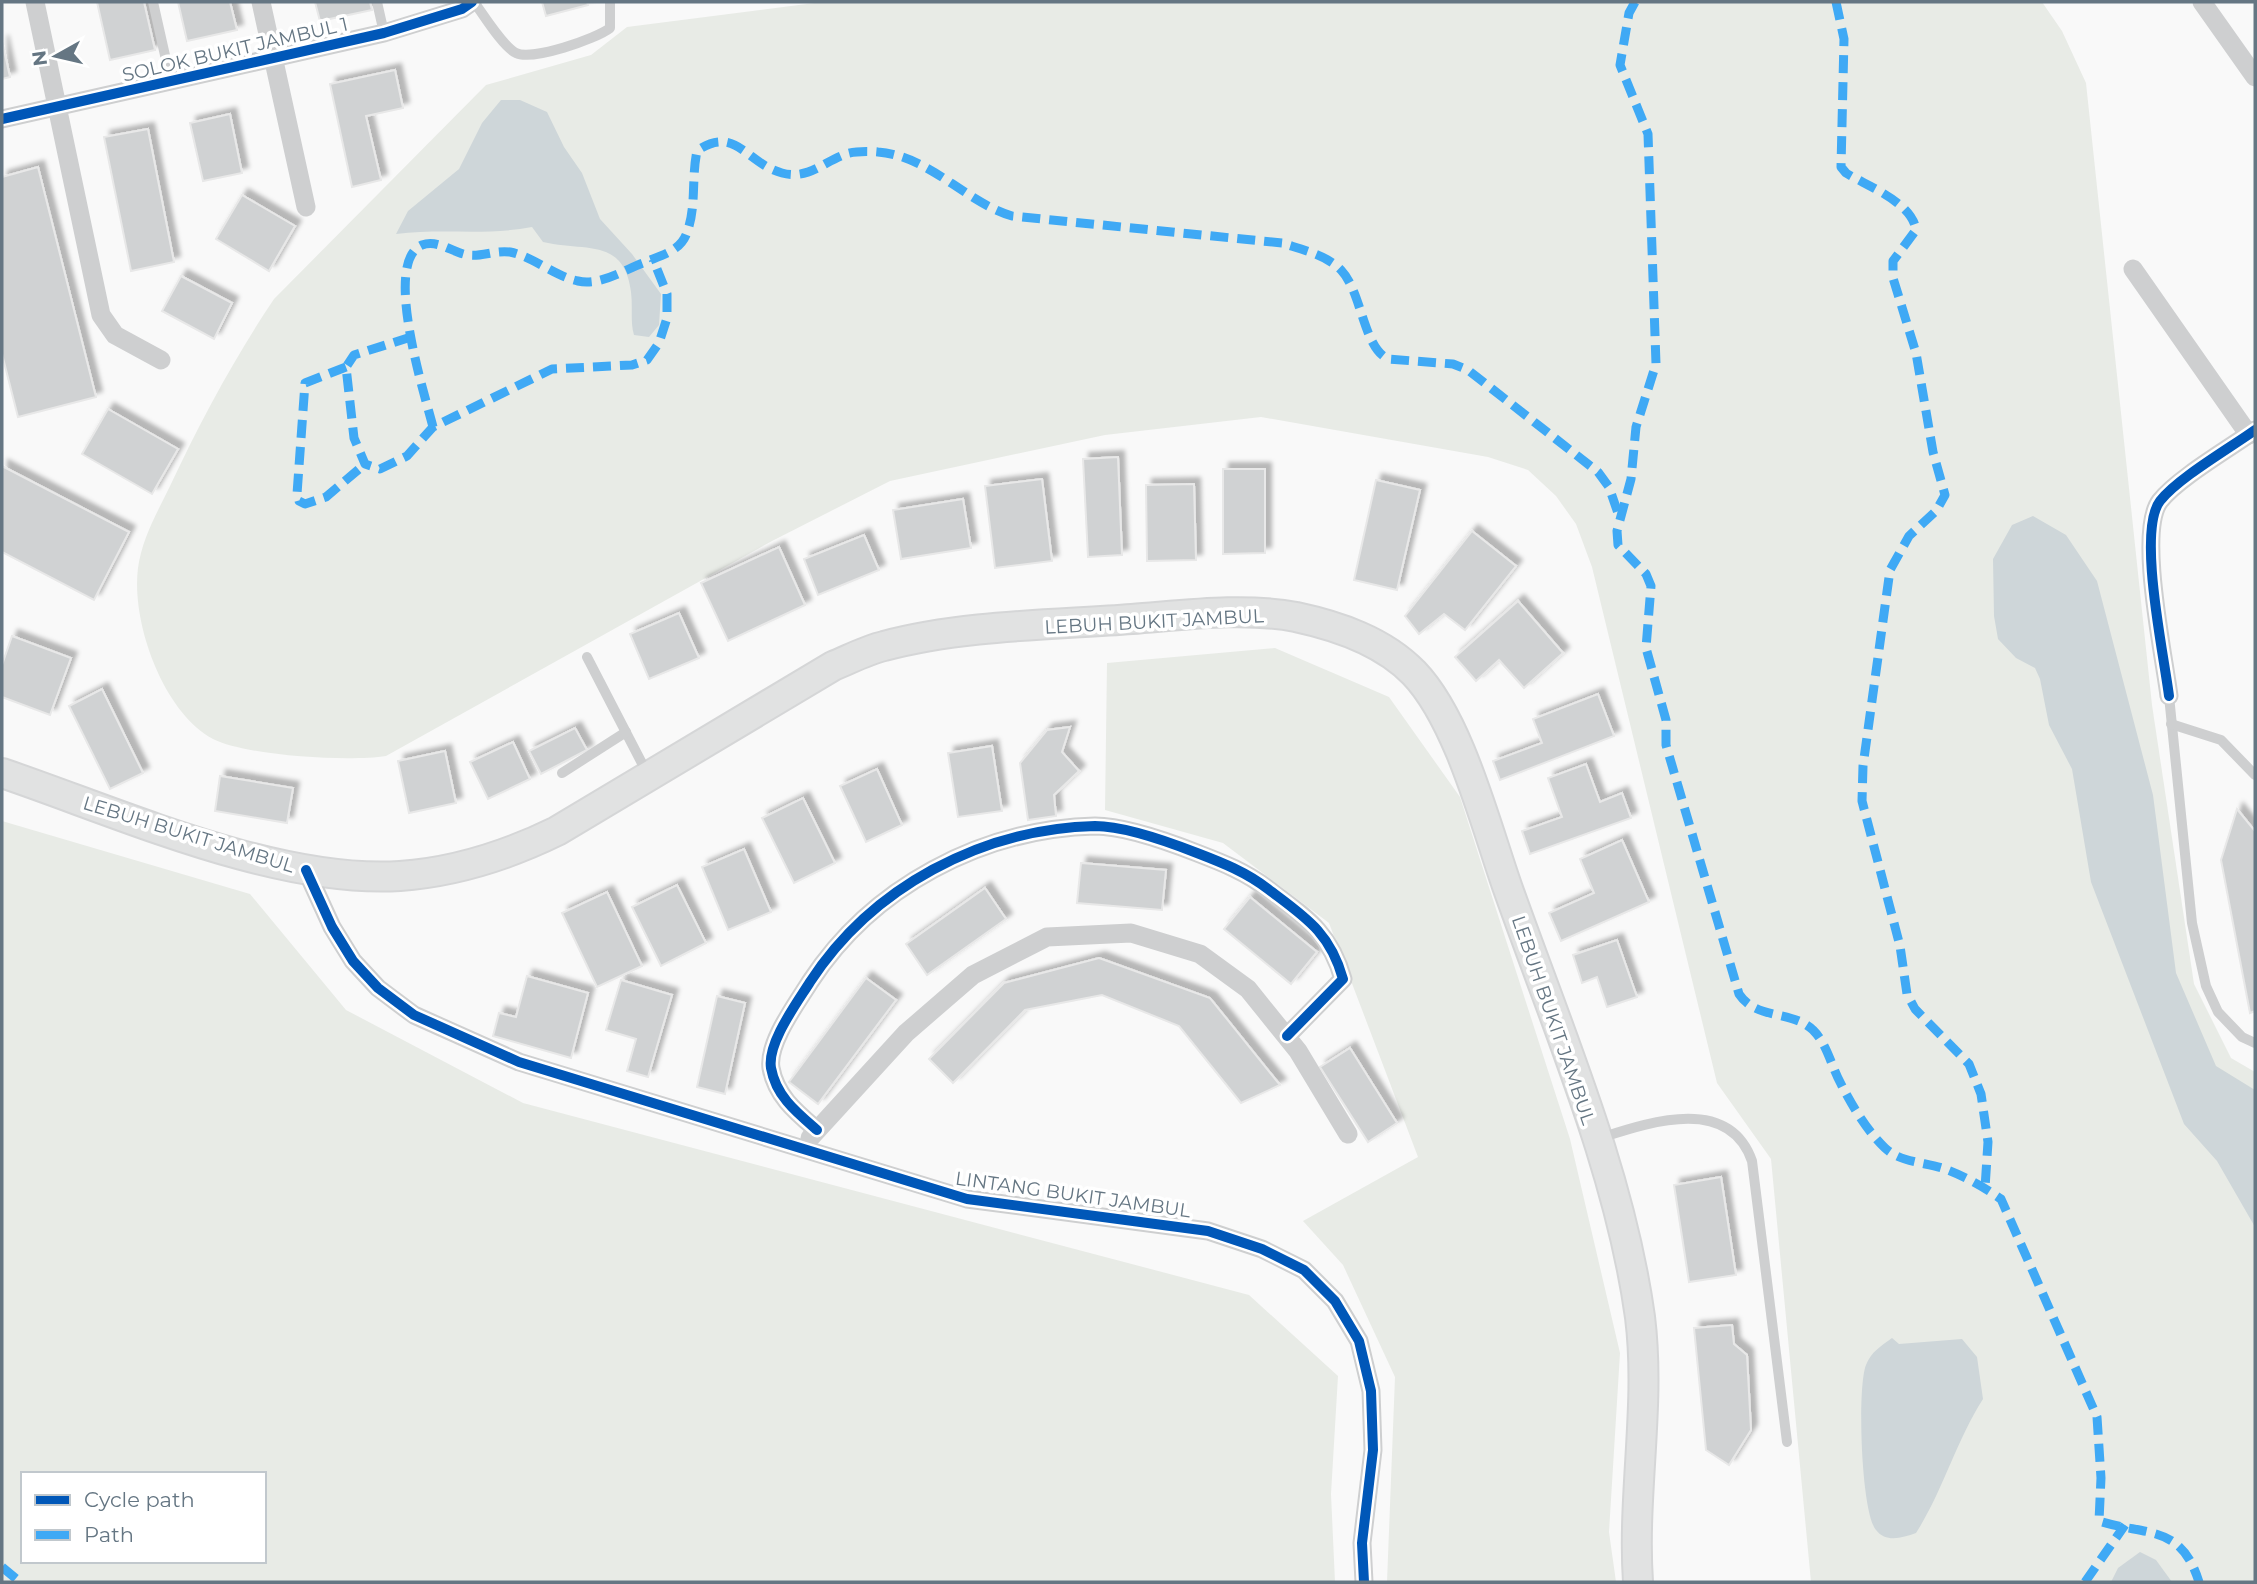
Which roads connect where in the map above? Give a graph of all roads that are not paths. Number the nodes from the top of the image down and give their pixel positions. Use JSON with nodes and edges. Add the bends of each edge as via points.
{"nodes":[{"id":1,"x":35,"y":2,"type":"edge"},
{"id":2,"x":153,"y":2,"type":"edge"},
{"id":3,"x":261,"y":2,"type":"edge"},
{"id":4,"x":377,"y":2,"type":"edge"},
{"id":5,"x":473,"y":2,"type":"edge"},
{"id":6,"x":610,"y":2,"type":"edge"},
{"id":7,"x":2202,"y":2,"type":"edge"},
{"id":8,"x":384,"y":33,"type":"junction"},
{"id":9,"x":274,"y":59,"type":"junction"},
{"id":10,"x":2255,"y":77,"type":"edge"},
{"id":11,"x":172,"y":82,"type":"junction"},
{"id":12,"x":58,"y":107,"type":"junction"},
{"id":13,"x":2,"y":119,"type":"edge"},
{"id":14,"x":306,"y":206,"type":"dead end"},
{"id":15,"x":2133,"y":269,"type":"dead end"},
{"id":16,"x":161,"y":360,"type":"dead end"},
{"id":17,"x":2252,"y":432,"type":"edge"},
{"id":18,"x":587,"y":657,"type":"dead end"},
{"id":19,"x":2169,"y":696,"type":"joint"},
{"id":20,"x":2171,"y":724,"type":"junction"},
{"id":21,"x":626,"y":732,"type":"junction"},
{"id":22,"x":2,"y":773,"type":"edge"},
{"id":23,"x":562,"y":774,"type":"dead end"},
{"id":24,"x":2255,"y":775,"type":"edge"},
{"id":25,"x":649,"y":776,"type":"junction"},
{"id":26,"x":306,"y":870,"type":"junction"},
{"id":27,"x":1287,"y":1036,"type":"junction"},
{"id":28,"x":2255,"y":1043,"type":"edge"},
{"id":29,"x":817,"y":1130,"type":"junction"},
{"id":30,"x":1348,"y":1134,"type":"dead end"},
{"id":31,"x":1596,"y":1140,"type":"junction"},
{"id":32,"x":802,"y":1148,"type":"junction"},
{"id":33,"x":1787,"y":1442,"type":"dead end"},
{"id":34,"x":1364,"y":1582,"type":"edge"},
{"id":35,"x":1638,"y":1582,"type":"edge"}],
"edges":[{"from":1,"to":12,"type":"street"},
{"from":2,"to":11,"type":"lane"},
{"from":3,"to":9,"type":"street"},
{"from":4,"to":8,"type":"lane"},
{"from":5,"to":6,"type":"lane","via":[[514,53],[527,56],[598,37],[610,28]]},
{"from":5,"to":8,"type":"street","name":"SOLOK BUKIT JAMBUL 1"},
{"from":7,"to":10,"type":"street"},
{"from":8,"to":9,"type":"street","name":"SOLOK BUKIT JAMBUL 1"},
{"from":9,"to":11,"type":"street","name":"SOLOK BUKIT JAMBUL 1"},
{"from":9,"to":14,"type":"street"},
{"from":11,"to":12,"type":"street","name":"SOLOK BUKIT JAMBUL 1"},
{"from":12,"to":13,"type":"street","name":"SOLOK BUKIT JAMBUL 1"},
{"from":12,"to":16,"type":"street","via":[[101,315],[115,335]]},
{"from":15,"to":17,"type":"street"},
{"from":17,"to":19,"type":"street","via":[[2174,488],[2153,514],[2149,546]]},
{"from":18,"to":21,"type":"lane"},
{"from":19,"to":20,"type":"lane"},
{"from":20,"to":24,"type":"lane","via":[[2221,740]]},
{"from":20,"to":28,"type":"lane","via":[[2192,923],[2206,985],[2218,1012],[2242,1037]]},
{"from":21,"to":23,"type":"lane"},
{"from":21,"to":25,"type":"lane"},
{"from":22,"to":26,"type":"main road","name":"LEBUH BUKIT JAMBUL","via":[[191,838]]},
{"from":25,"to":26,"type":"main road","name":"LEBUH BUKIT JAMBUL","via":[[558,831],[487,859],[400,876]]},
{"from":25,"to":31,"type":"main road","name":"LEBUH BUKIT JAMBUL","via":[[834,666],[883,646],[1014,628],[1247,613],[1293,617],[1336,628],[1379,645],[1414,673],[1439,706],[1465,767]]},
{"from":26,"to":32,"type":"street","name":"LINTANG BUKIT JAMBUL","via":[[352,961],[414,1015],[519,1062]]},
{"from":27,"to":29,"type":"street","via":[[1248,989],[1200,954],[1131,933],[1047,937],[973,975],[906,1033]]},
{"from":27,"to":29,"type":"street","via":[[1343,979],[1337,957],[1319,929],[1248,873],[1166,841],[1097,826],[1001,839],[914,878],[872,912],[826,958],[793,1008],[771,1065],[785,1101]]},
{"from":27,"to":30,"type":"street"},
{"from":29,"to":32,"type":"street"},
{"from":31,"to":33,"type":"lane","via":[[1689,1117],[1721,1124],[1747,1145]]},
{"from":31,"to":35,"type":"main road","name":"LEBUH BUKIT JAMBUL","via":[[1626,1244],[1640,1320]]},
{"from":32,"to":34,"type":"street","name":"LINTANG BUKIT JAMBUL","via":[[967,1199],[1208,1231],[1262,1249],[1304,1270],[1335,1301],[1359,1340],[1371,1391],[1373,1450],[1362,1543]]}]}
